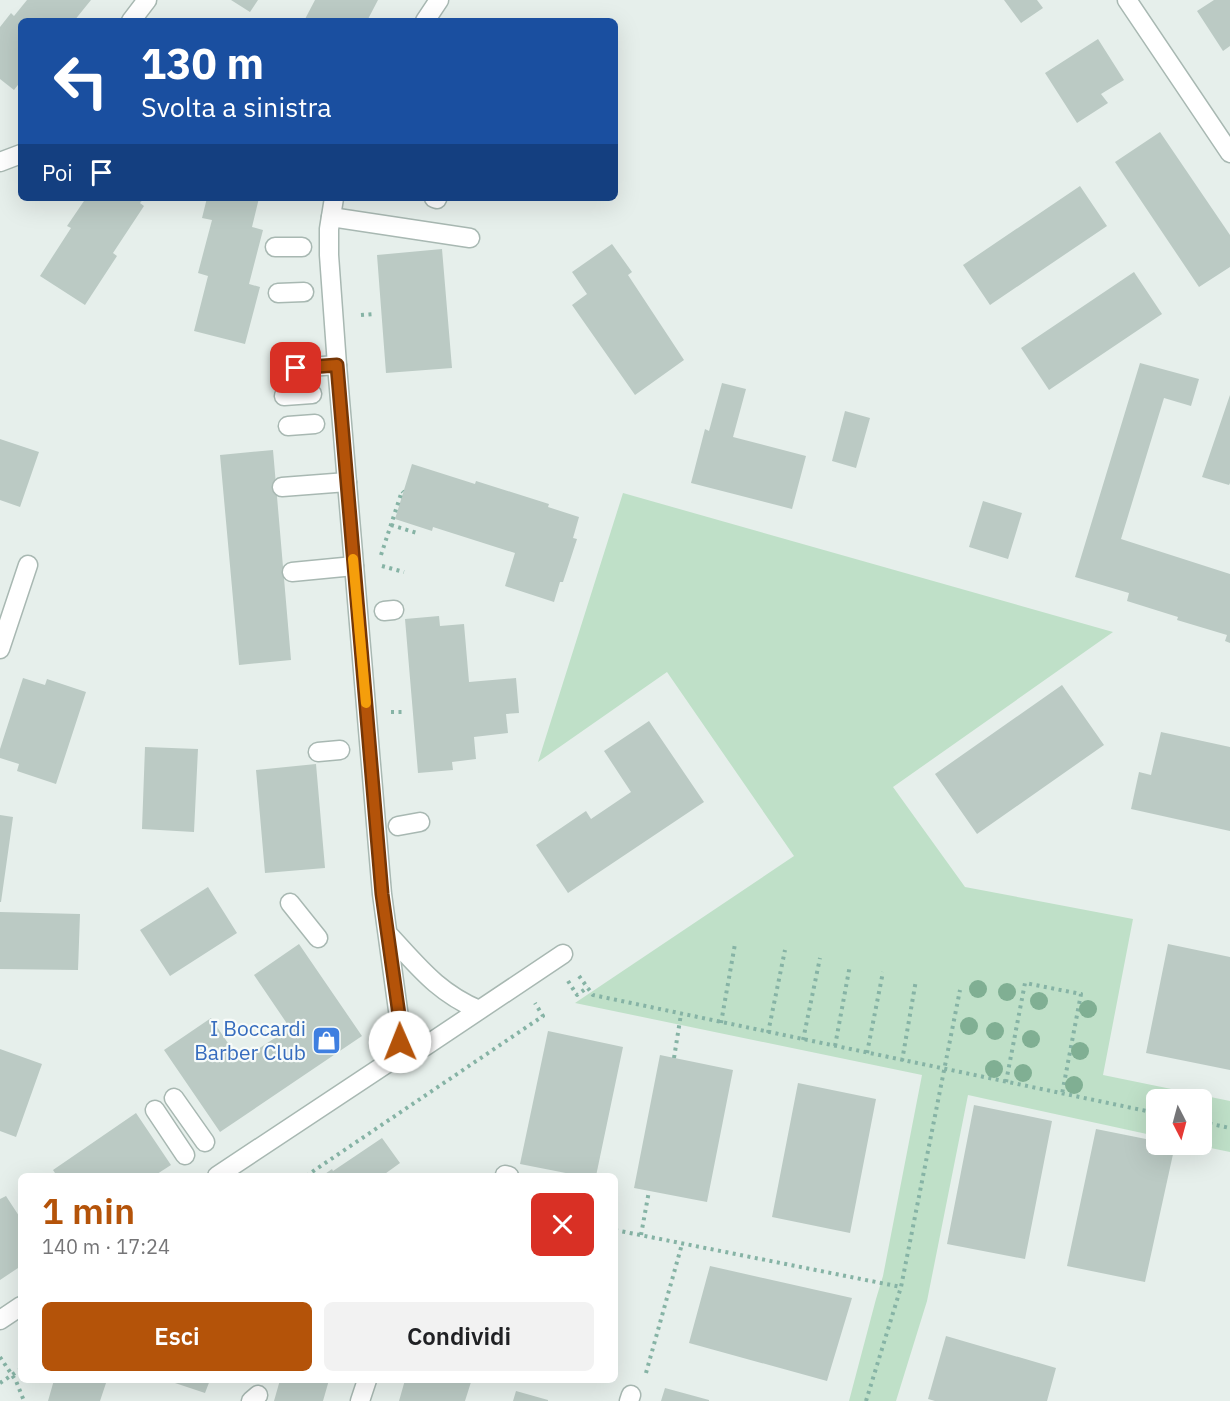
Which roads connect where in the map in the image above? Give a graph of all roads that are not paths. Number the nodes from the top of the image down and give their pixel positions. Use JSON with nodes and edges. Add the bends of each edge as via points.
{"nodes":[{"id":1,"x":147,"y":0,"type":"edge"},
{"id":2,"x":439,"y":0,"type":"edge"},
{"id":3,"x":1127,"y":0,"type":"edge"},
{"id":4,"x":133,"y":18,"type":"edge"},
{"id":5,"x":427,"y":18,"type":"edge"},
{"id":6,"x":1230,"y":153,"type":"edge"},
{"id":7,"x":18,"y":155,"type":"edge"},
{"id":8,"x":0,"y":162,"type":"edge"},
{"id":9,"x":334,"y":201,"type":"edge"},
{"id":10,"x":331,"y":217,"type":"junction"},
{"id":11,"x":470,"y":238,"type":"dead end"},
{"id":12,"x":275,"y":247,"type":"dead end"},
{"id":13,"x":302,"y":248,"type":"dead end"},
{"id":14,"x":304,"y":292,"type":"dead end"},
{"id":15,"x":278,"y":293,"type":"dead end"},
{"id":16,"x":337,"y":365,"type":"junction"},
{"id":17,"x":281,"y":369,"type":"dead end"},
{"id":18,"x":312,"y":394,"type":"dead end"},
{"id":19,"x":284,"y":396,"type":"dead end"},
{"id":20,"x":315,"y":424,"type":"dead end"},
{"id":21,"x":288,"y":426,"type":"dead end"},
{"id":22,"x":347,"y":482,"type":"junction"},
{"id":23,"x":282,"y":487,"type":"dead end"},
{"id":24,"x":28,"y":565,"type":"dead end"},
{"id":25,"x":354,"y":566,"type":"junction"},
{"id":26,"x":292,"y":572,"type":"dead end"},
{"id":27,"x":0,"y":649,"type":"edge"},
{"id":28,"x":340,"y":750,"type":"dead end"},
{"id":29,"x":318,"y":752,"type":"dead end"},
{"id":30,"x":420,"y":822,"type":"dead end"},
{"id":31,"x":398,"y":826,"type":"dead end"},
{"id":32,"x":290,"y":903,"type":"dead end"},
{"id":33,"x":388,"y":934,"type":"junction"},
{"id":34,"x":318,"y":938,"type":"dead end"},
{"id":35,"x":563,"y":954,"type":"road end"},
{"id":36,"x":478,"y":1010,"type":"junction"},
{"id":37,"x":396,"y":1052,"type":"junction"},
{"id":38,"x":174,"y":1098,"type":"dead end"},
{"id":39,"x":155,"y":1110,"type":"dead end"},
{"id":40,"x":205,"y":1142,"type":"dead end"},
{"id":41,"x":185,"y":1155,"type":"dead end"},
{"id":42,"x":222,"y":1173,"type":"edge"},
{"id":43,"x":18,"y":1308,"type":"edge"},
{"id":44,"x":0,"y":1320,"type":"edge"},
{"id":45,"x":366,"y":1383,"type":"edge"},
{"id":46,"x":360,"y":1401,"type":"edge"}],
"edges":[{"from":1,"to":4,"type":"street"},
{"from":2,"to":5,"type":"street"},
{"from":3,"to":6,"type":"street"},
{"from":7,"to":8,"type":"street"},
{"from":9,"to":10,"type":"street"},
{"from":10,"to":11,"type":"street"},
{"from":10,"to":16,"type":"street","via":[[328,255]]},
{"from":12,"to":13,"type":"street"},
{"from":14,"to":15,"type":"street"},
{"from":16,"to":17,"type":"street"},
{"from":16,"to":22,"type":"street"},
{"from":18,"to":19,"type":"street"},
{"from":20,"to":21,"type":"street"},
{"from":22,"to":23,"type":"street"},
{"from":22,"to":25,"type":"street"},
{"from":24,"to":27,"type":"street"},
{"from":25,"to":26,"type":"street"},
{"from":25,"to":33,"type":"street"},
{"from":28,"to":29,"type":"street"},
{"from":30,"to":31,"type":"street"},
{"from":32,"to":34,"type":"street"},
{"from":33,"to":36,"type":"street","via":[[448,995]]},
{"from":33,"to":37,"type":"street","via":[[401,1032]]},
{"from":35,"to":36,"type":"street"},
{"from":36,"to":37,"type":"street","via":[[424,1047]]},
{"from":37,"to":42,"type":"street","via":[[380,1069]]},
{"from":38,"to":40,"type":"street"},
{"from":39,"to":41,"type":"street"},
{"from":43,"to":44,"type":"street"},
{"from":45,"to":46,"type":"street"}]}
